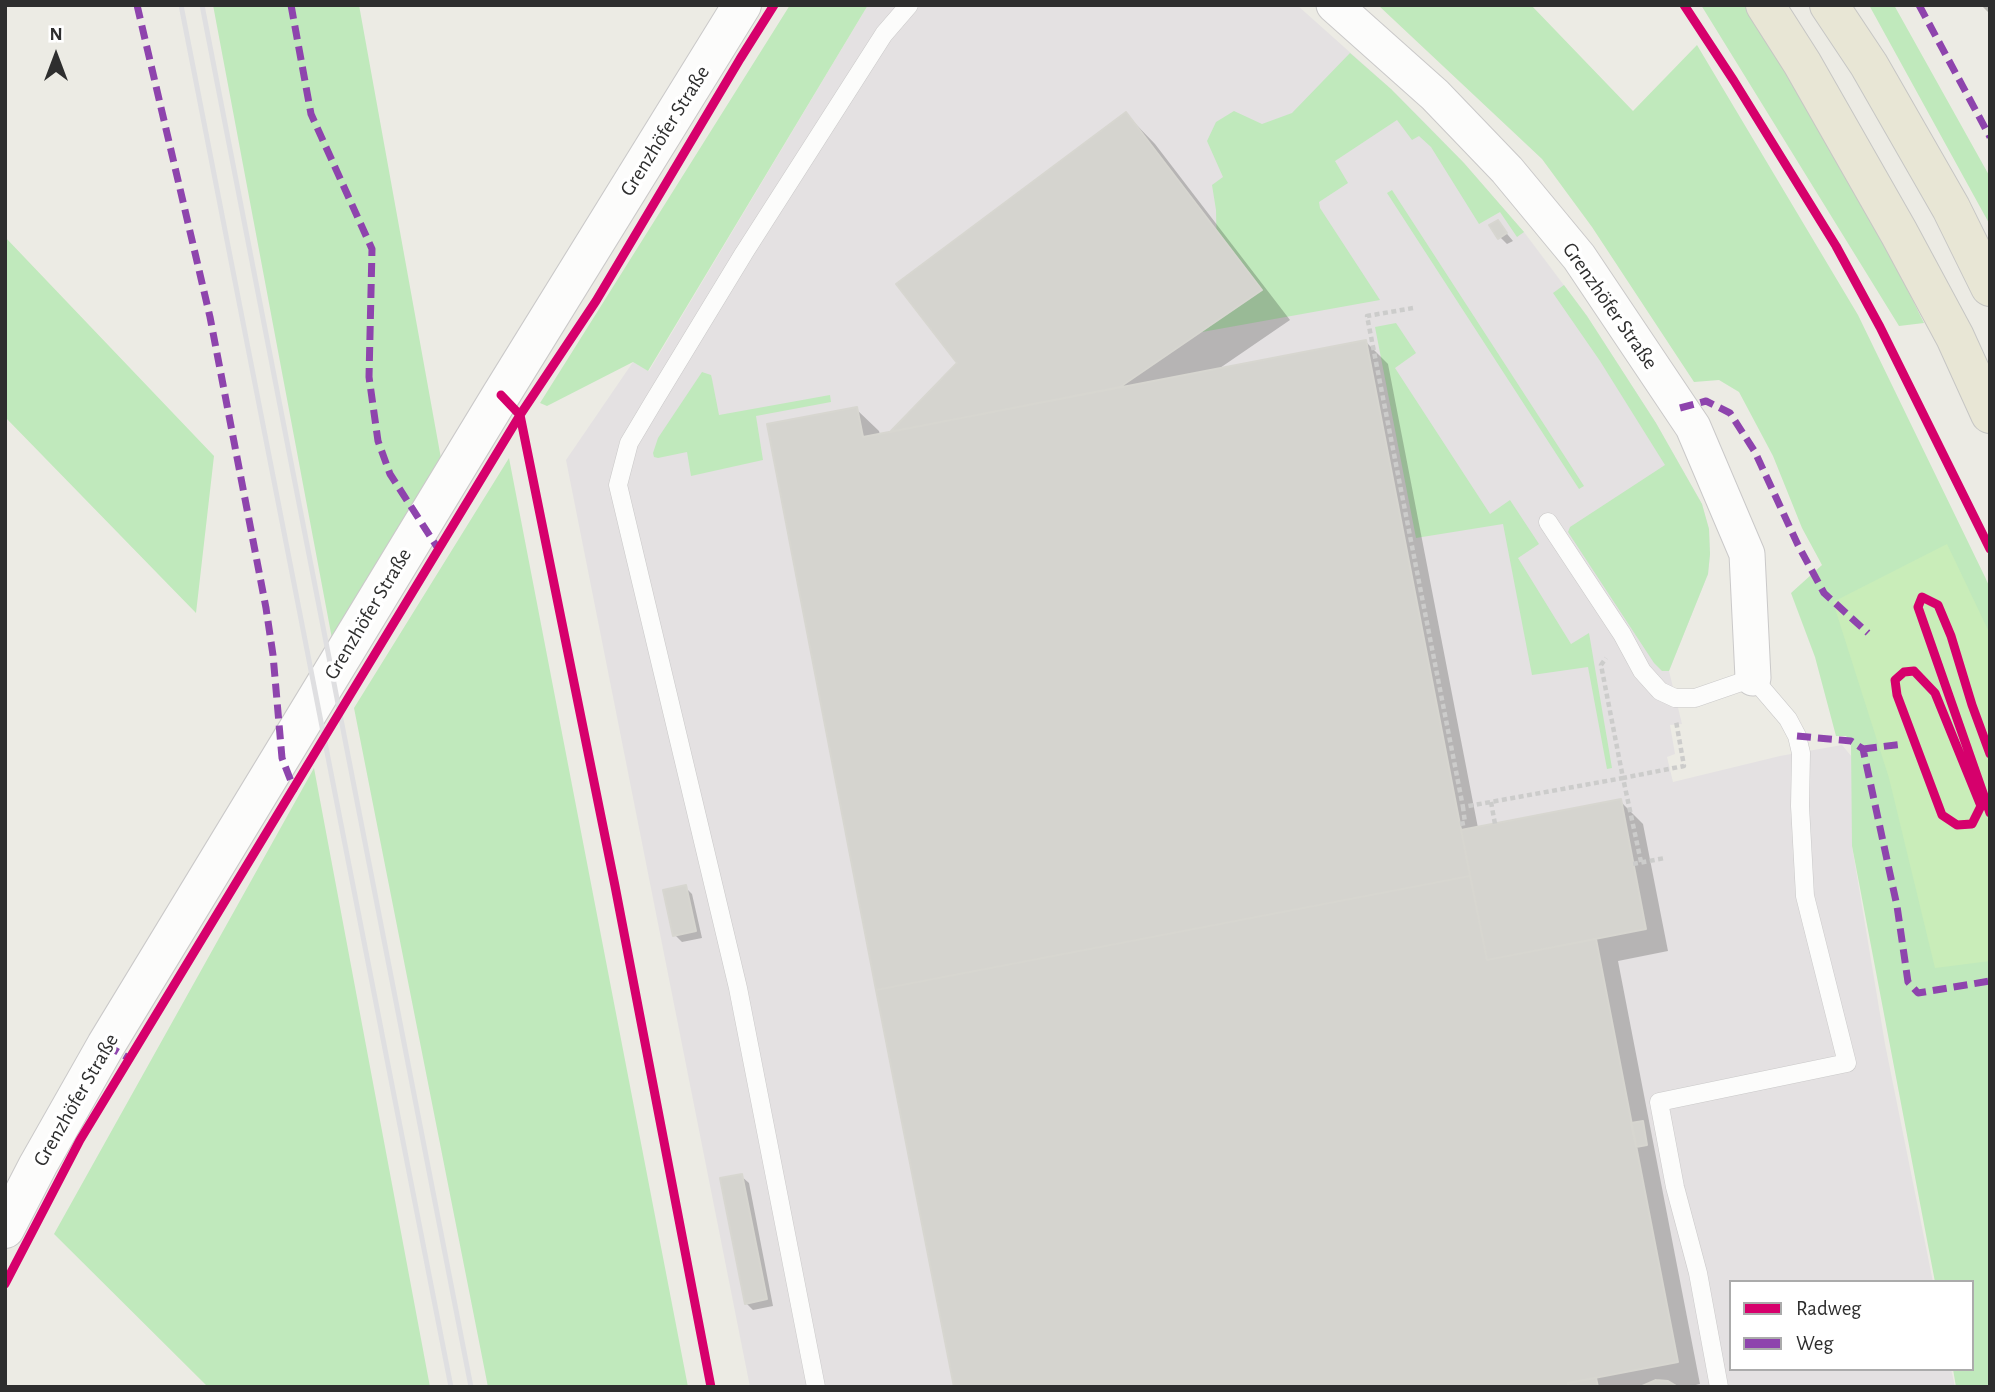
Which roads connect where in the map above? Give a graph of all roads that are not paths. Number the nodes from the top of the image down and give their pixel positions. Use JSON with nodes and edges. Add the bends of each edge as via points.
{"nodes":[{"id":1,"x":742,"y":5,"type":"edge"},
{"id":2,"x":909,"y":5,"type":"edge"},
{"id":3,"x":1334,"y":5,"type":"edge"},
{"id":4,"x":1765,"y":5,"type":"edge"},
{"id":5,"x":1829,"y":5,"type":"edge"},
{"id":6,"x":1990,"y":286,"type":"edge"},
{"id":7,"x":1990,"y":414,"type":"edge"},
{"id":8,"x":1548,"y":522,"type":"dead end"},
{"id":9,"x":1754,"y":678,"type":"junction"},
{"id":10,"x":5,"y":1229,"type":"edge"},
{"id":11,"x":816,"y":1387,"type":"edge"},
{"id":12,"x":1719,"y":1387,"type":"edge"}],
"edges":[{"from":1,"to":10,"type":"street","name":"Grenzhöfer Straße","via":[[106,1045]]},
{"from":2,"to":11,"type":"lane","via":[[884,34],[654,401],[629,443],[618,485],[738,988]]},
{"from":3,"to":9,"type":"street","name":"Grenzhöfer Straße","via":[[1435,95],[1507,170],[1579,257],[1693,427],[1747,554]]},
{"from":4,"to":7,"type":"highway","via":[[1899,233]]},
{"from":5,"to":6,"type":"highway","via":[[1951,208]]},
{"from":8,"to":9,"type":"lane","via":[[1642,671],[1660,691],[1675,698],[1695,698]]},
{"from":9,"to":12,"type":"lane","via":[[1788,719],[1801,753],[1805,896],[1847,1063],[1659,1102]]}]}
